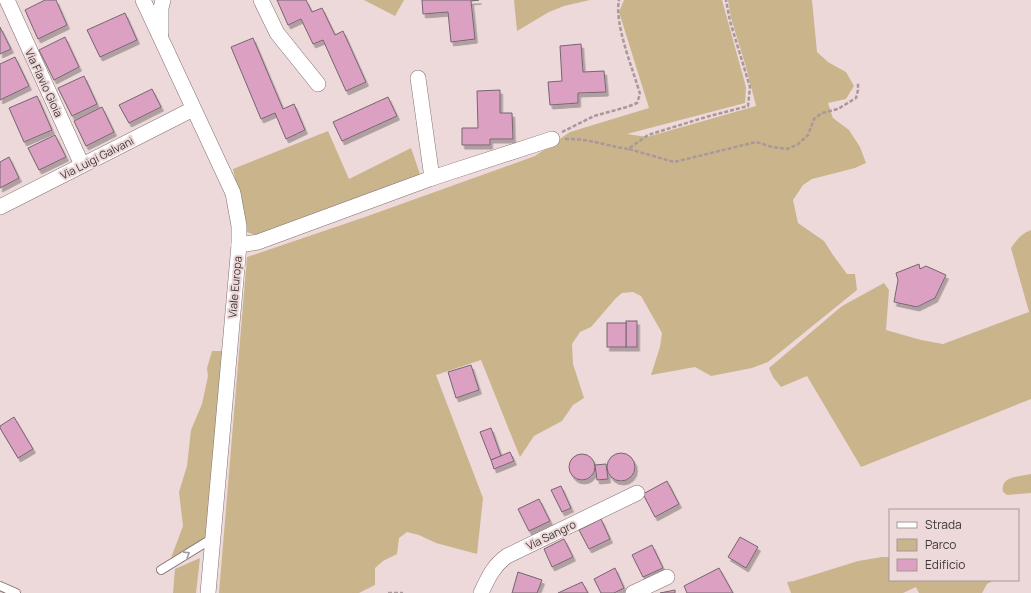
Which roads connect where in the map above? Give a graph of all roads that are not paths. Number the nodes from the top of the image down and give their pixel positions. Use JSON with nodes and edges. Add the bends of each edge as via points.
{"nodes":[{"id":1,"x":7,"y":0,"type":"edge"},
{"id":2,"x":143,"y":0,"type":"edge"},
{"id":3,"x":162,"y":0,"type":"edge"},
{"id":4,"x":261,"y":0,"type":"edge"},
{"id":5,"x":161,"y":38,"type":"junction"},
{"id":6,"x":418,"y":78,"type":"dead end"},
{"id":7,"x":318,"y":84,"type":"dead end"},
{"id":8,"x":193,"y":109,"type":"junction"},
{"id":9,"x":552,"y":139,"type":"road end"},
{"id":10,"x":82,"y":165,"type":"junction"},
{"id":11,"x":432,"y":178,"type":"junction"},
{"id":12,"x":0,"y":207,"type":"edge"},
{"id":13,"x":239,"y":245,"type":"junction"},
{"id":14,"x":637,"y":493,"type":"dead end"},
{"id":15,"x":213,"y":538,"type":"junction"},
{"id":16,"x":161,"y":570,"type":"dead end"},
{"id":17,"x":667,"y":577,"type":"dead end"},
{"id":18,"x":0,"y":586,"type":"edge"},
{"id":19,"x":16,"y":593,"type":"edge"},
{"id":20,"x":208,"y":593,"type":"edge"},
{"id":21,"x":481,"y":593,"type":"edge"},
{"id":22,"x":633,"y":593,"type":"edge"}],
"edges":[{"from":1,"to":10,"type":"street","name":"Via Flavio Gioia"},
{"from":2,"to":5,"type":"street","name":"Viale Europa"},
{"from":3,"to":5,"type":"street"},
{"from":4,"to":7,"type":"street","via":[[277,33]]},
{"from":5,"to":8,"type":"street","name":"Viale Europa"},
{"from":6,"to":11,"type":"street"},
{"from":8,"to":10,"type":"street","name":"Via Luigi Galvani"},
{"from":8,"to":13,"type":"street","name":"Viale Europa","via":[[232,193],[239,226]]},
{"from":9,"to":11,"type":"street"},
{"from":10,"to":12,"type":"street","name":"Via Luigi Galvani"},
{"from":11,"to":13,"type":"street","via":[[258,242]]},
{"from":13,"to":15,"type":"street","name":"Viale Europa"},
{"from":14,"to":21,"type":"street","name":"Via Sangro","via":[[507,556],[497,563]]},
{"from":16,"to":15,"type":"lane","one_way":true},
{"from":15,"to":20,"type":"street","name":"Viale Europa"},
{"from":17,"to":22,"type":"street"},
{"from":18,"to":19,"type":"lane"}]}
